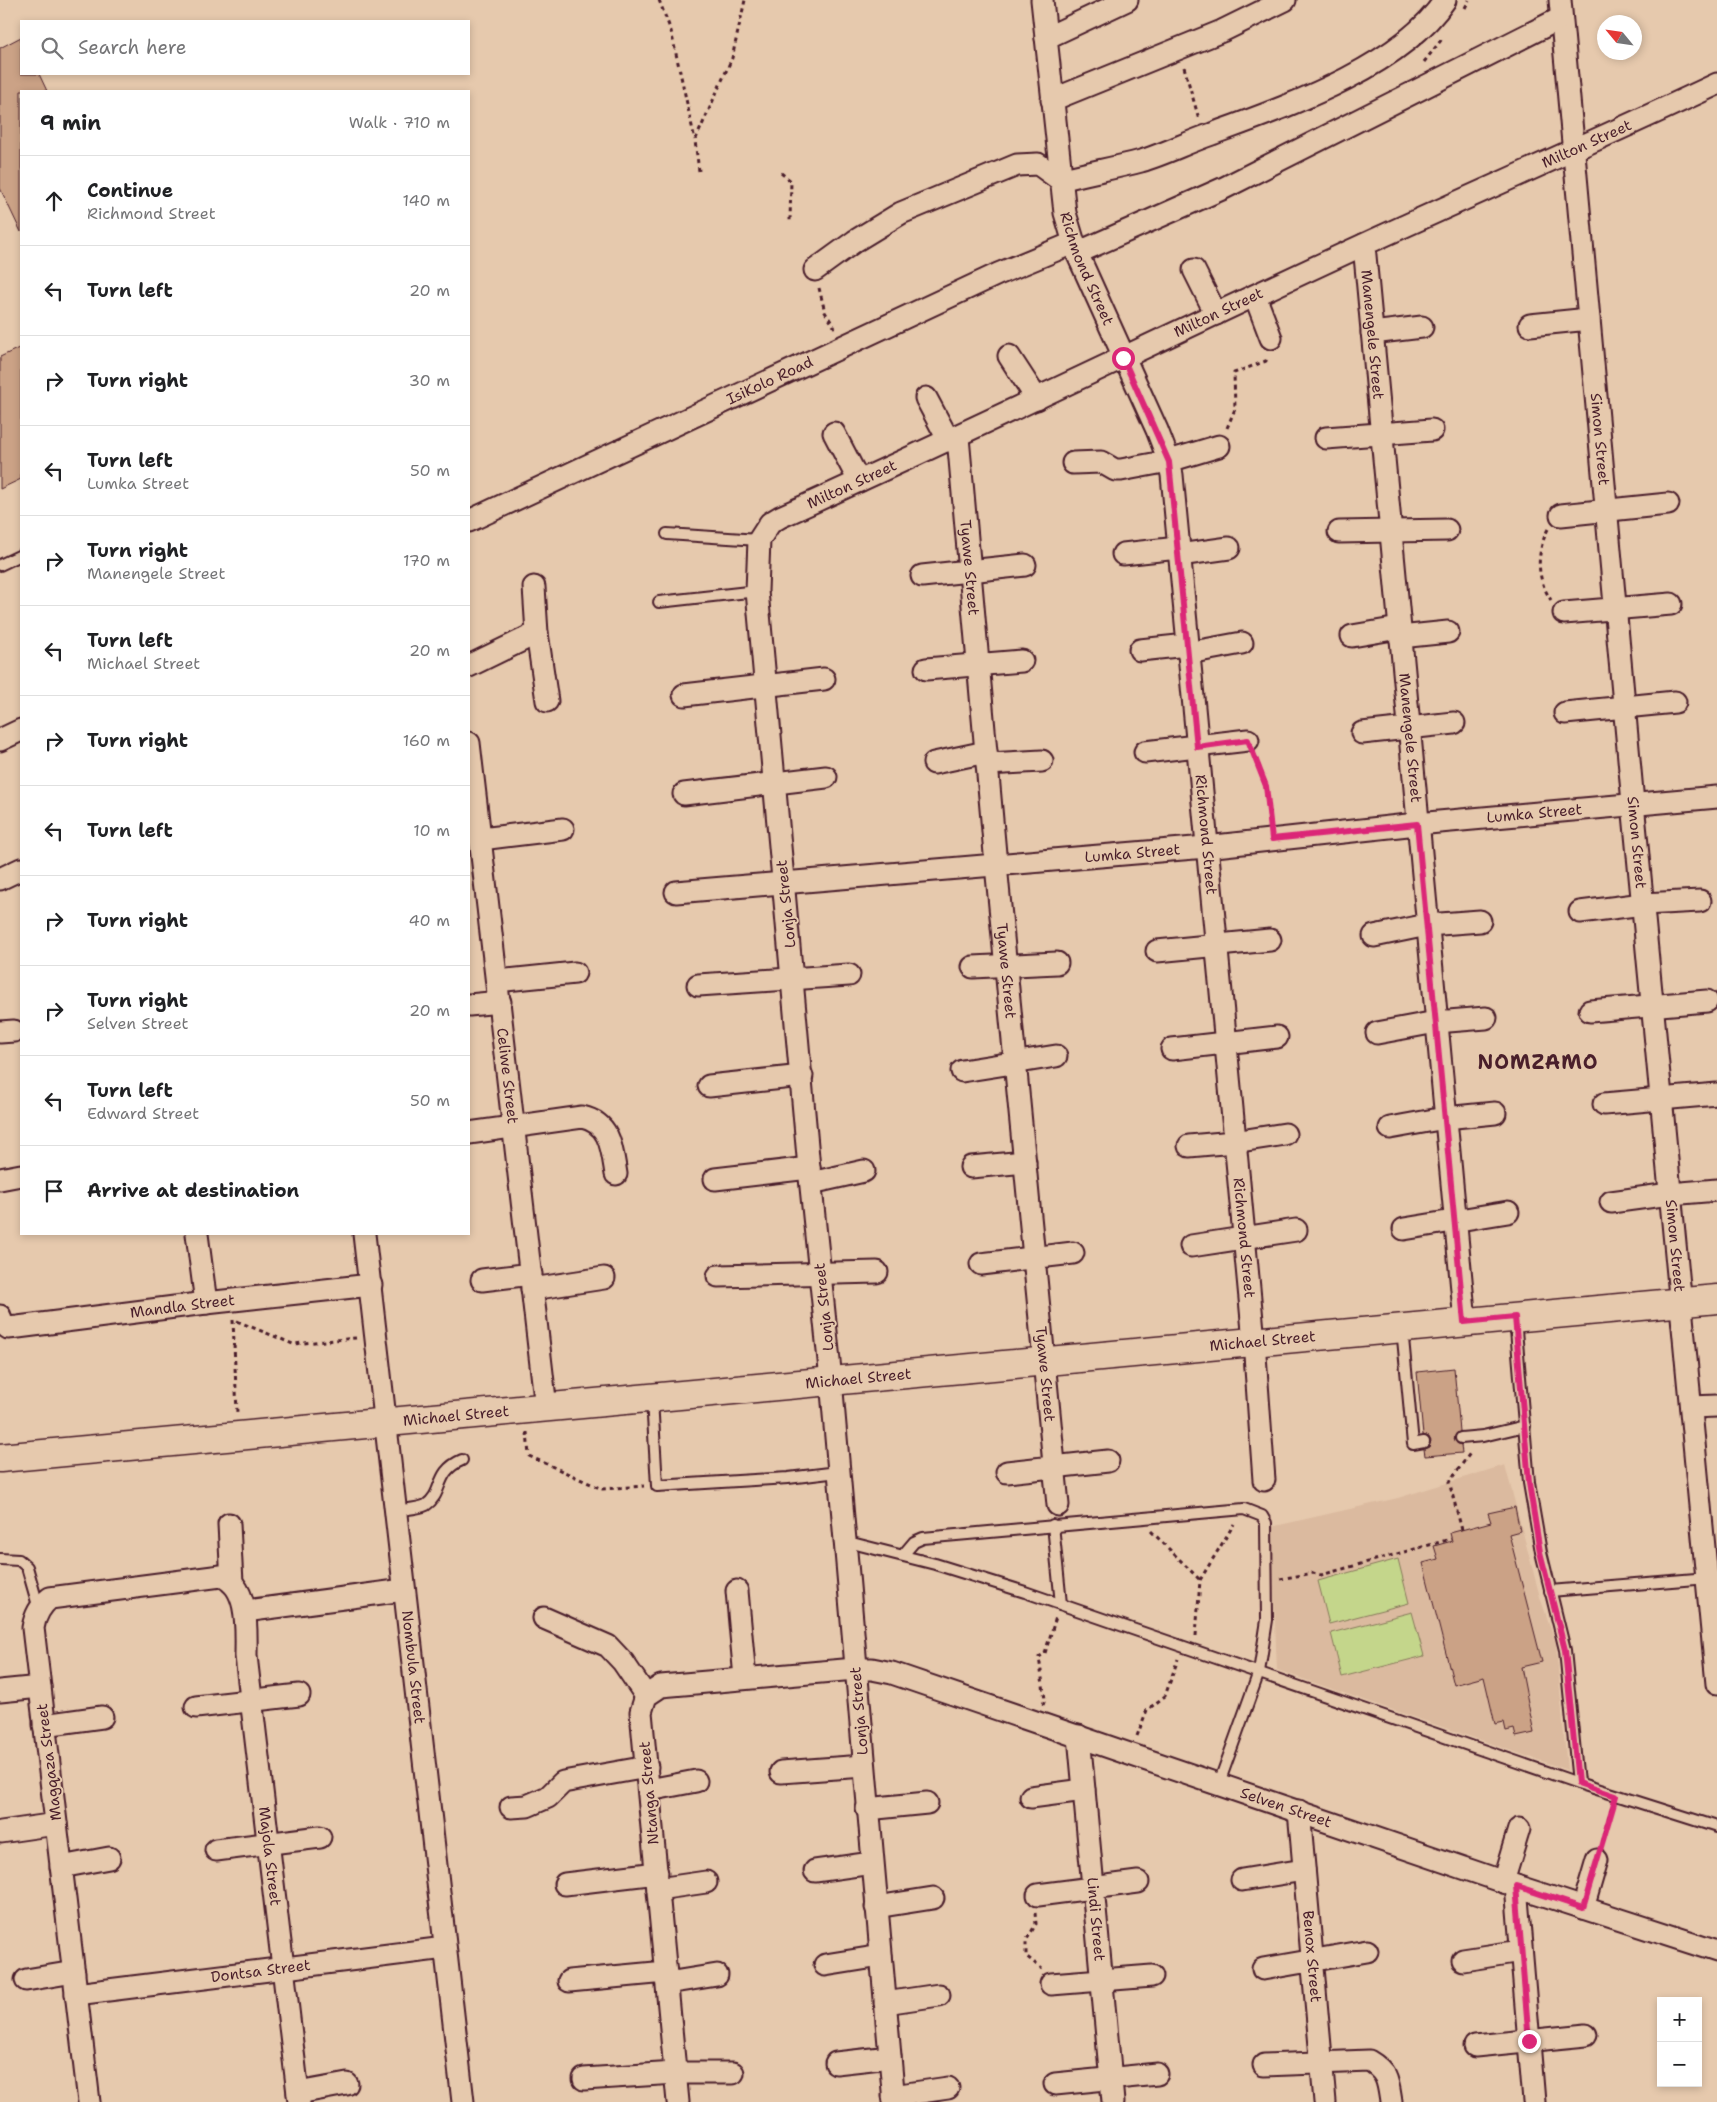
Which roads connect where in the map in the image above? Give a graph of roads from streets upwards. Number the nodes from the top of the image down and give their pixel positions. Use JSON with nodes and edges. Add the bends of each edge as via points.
{"nodes":[{"id":1,"x":1042,"y":0,"type":"edge"},
{"id":2,"x":1127,"y":0,"type":"edge"},
{"id":3,"x":1285,"y":0,"type":"edge"},
{"id":4,"x":1445,"y":0,"type":"edge"},
{"id":5,"x":1560,"y":9,"type":"edge"},
{"id":6,"x":1046,"y":38,"type":"junction"},
{"id":7,"x":1717,"y":84,"type":"edge"},
{"id":8,"x":1052,"y":100,"type":"junction"},
{"id":9,"x":1574,"y":151,"type":"junction"},
{"id":10,"x":1060,"y":180,"type":"junction"},
{"id":11,"x":1364,"y":245,"type":"junction"},
{"id":12,"x":1075,"y":248,"type":"junction"},
{"id":13,"x":815,"y":270,"type":"road end"},
{"id":14,"x":1194,"y":270,"type":"dead end"},
{"id":15,"x":1255,"y":296,"type":"junction"},
{"id":16,"x":1216,"y":314,"type":"junction"},
{"id":17,"x":1589,"y":319,"type":"junction"},
{"id":18,"x":1530,"y":325,"type":"dead end"},
{"id":19,"x":1422,"y":327,"type":"dead end"},
{"id":20,"x":1372,"y":333,"type":"junction"},
{"id":21,"x":1271,"y":338,"type":"road end"},
{"id":22,"x":1009,"y":356,"type":"dead end"},
{"id":23,"x":1123,"y":358,"type":"junction"},
{"id":24,"x":926,"y":398,"type":"dead end"},
{"id":25,"x":1037,"y":399,"type":"junction"},
{"id":26,"x":1432,"y":430,"type":"dead end"},
{"id":27,"x":834,"y":433,"type":"dead end"},
{"id":28,"x":1381,"y":433,"type":"junction"},
{"id":29,"x":1326,"y":438,"type":"dead end"},
{"id":30,"x":953,"y":439,"type":"junction"},
{"id":31,"x":1219,"y":446,"type":"road end"},
{"id":32,"x":1169,"y":462,"type":"junction"},
{"id":33,"x":1073,"y":463,"type":"dead end"},
{"id":34,"x":858,"y":481,"type":"junction"},
{"id":35,"x":1668,"y":504,"type":"dead end"},
{"id":36,"x":1606,"y":511,"type":"junction"},
{"id":37,"x":1561,"y":515,"type":"road end"},
{"id":38,"x":470,"y":521,"type":"edge"},
{"id":39,"x":1390,"y":530,"type":"junction"},
{"id":40,"x":1447,"y":530,"type":"dead end"},
{"id":41,"x":1339,"y":532,"type":"dead end"},
{"id":42,"x":1229,"y":548,"type":"dead end"},
{"id":43,"x":1179,"y":551,"type":"junction"},
{"id":44,"x":1123,"y":554,"type":"dead end"},
{"id":45,"x":1025,"y":565,"type":"dead end"},
{"id":46,"x":970,"y":572,"type":"junction"},
{"id":47,"x":922,"y":576,"type":"dead end"},
{"id":48,"x":757,"y":582,"type":"joint"},
{"id":49,"x":534,"y":587,"type":"dead end"},
{"id":50,"x":1671,"y":604,"type":"dead end"},
{"id":51,"x":1615,"y":607,"type":"junction"},
{"id":52,"x":1564,"y":613,"type":"road end"},
{"id":53,"x":1399,"y":632,"type":"junction"},
{"id":54,"x":1448,"y":632,"type":"dead end"},
{"id":55,"x":537,"y":633,"type":"junction"},
{"id":56,"x":1352,"y":636,"type":"dead end"},
{"id":57,"x":1242,"y":643,"type":"dead end"},
{"id":58,"x":1188,"y":649,"type":"junction"},
{"id":59,"x":1140,"y":650,"type":"dead end"},
{"id":60,"x":1022,"y":661,"type":"dead end"},
{"id":61,"x":978,"y":665,"type":"junction"},
{"id":62,"x":470,"y":666,"type":"edge"},
{"id":63,"x":926,"y":669,"type":"dead end"},
{"id":64,"x":824,"y":679,"type":"dead end"},
{"id":65,"x":765,"y":686,"type":"junction"},
{"id":66,"x":684,"y":695,"type":"dead end"},
{"id":67,"x":547,"y":701,"type":"dead end"},
{"id":68,"x":1675,"y":702,"type":"dead end"},
{"id":69,"x":1624,"y":707,"type":"junction"},
{"id":70,"x":1565,"y":713,"type":"dead end"},
{"id":71,"x":1454,"y":724,"type":"dead end"},
{"id":72,"x":1408,"y":728,"type":"junction"},
{"id":73,"x":20,"y":730,"type":"edge"},
{"id":74,"x":1362,"y":733,"type":"dead end"},
{"id":75,"x":0,"y":740,"type":"edge"},
{"id":76,"x":1248,"y":740,"type":"road end"},
{"id":77,"x":1197,"y":747,"type":"junction"},
{"id":78,"x":1144,"y":752,"type":"dead end"},
{"id":79,"x":470,"y":756,"type":"edge"},
{"id":80,"x":986,"y":758,"type":"junction"},
{"id":81,"x":1042,"y":761,"type":"dead end"},
{"id":82,"x":934,"y":763,"type":"dead end"},
{"id":83,"x":826,"y":777,"type":"dead end"},
{"id":84,"x":472,"y":783,"type":"edge"},
{"id":85,"x":774,"y":784,"type":"junction"},
{"id":86,"x":684,"y":794,"type":"dead end"},
{"id":87,"x":1717,"y":797,"type":"edge"},
{"id":88,"x":1633,"y":803,"type":"junction"},
{"id":89,"x":1417,"y":824,"type":"junction"},
{"id":90,"x":563,"y":829,"type":"dead end"},
{"id":91,"x":481,"y":839,"type":"junction"},
{"id":92,"x":1206,"y":847,"type":"junction"},
{"id":93,"x":996,"y":865,"type":"junction"},
{"id":94,"x":20,"y":870,"type":"edge"},
{"id":95,"x":0,"y":879,"type":"edge"},
{"id":96,"x":477,"y":882,"type":"edge"},
{"id":97,"x":784,"y":882,"type":"junction"},
{"id":98,"x":676,"y":892,"type":"dead end"},
{"id":99,"x":1700,"y":901,"type":"dead end"},
{"id":100,"x":1643,"y":904,"type":"junction"},
{"id":101,"x":1580,"y":912,"type":"dead end"},
{"id":102,"x":1480,"y":921,"type":"dead end"},
{"id":103,"x":1426,"y":925,"type":"junction"},
{"id":104,"x":1374,"y":936,"type":"dead end"},
{"id":105,"x":1270,"y":940,"type":"dead end"},
{"id":106,"x":1215,"y":946,"type":"junction"},
{"id":107,"x":1157,"y":951,"type":"dead end"},
{"id":108,"x":1057,"y":963,"type":"dead end"},
{"id":109,"x":1006,"y":965,"type":"junction"},
{"id":110,"x":973,"y":967,"type":"dead end"},
{"id":111,"x":575,"y":974,"type":"dead end"},
{"id":112,"x":849,"y":975,"type":"dead end"},
{"id":113,"x":793,"y":979,"type":"junction"},
{"id":114,"x":497,"y":981,"type":"junction"},
{"id":115,"x":698,"y":985,"type":"dead end"},
{"id":116,"x":1708,"y":1001,"type":"dead end"},
{"id":117,"x":500,"y":1002,"type":"junction"},
{"id":118,"x":470,"y":1005,"type":"edge"},
{"id":119,"x":1652,"y":1006,"type":"junction"},
{"id":120,"x":1590,"y":1010,"type":"dead end"},
{"id":121,"x":1486,"y":1018,"type":"dead end"},
{"id":122,"x":1436,"y":1022,"type":"junction"},
{"id":123,"x":1377,"y":1034,"type":"dead end"},
{"id":124,"x":1277,"y":1036,"type":"dead end"},
{"id":125,"x":1225,"y":1043,"type":"junction"},
{"id":126,"x":1172,"y":1049,"type":"dead end"},
{"id":127,"x":1056,"y":1056,"type":"dead end"},
{"id":128,"x":1015,"y":1063,"type":"junction"},
{"id":129,"x":962,"y":1071,"type":"dead end"},
{"id":130,"x":802,"y":1076,"type":"junction"},
{"id":131,"x":709,"y":1086,"type":"dead end"},
{"id":132,"x":1717,"y":1094,"type":"edge"},
{"id":133,"x":1661,"y":1099,"type":"junction"},
{"id":134,"x":1604,"y":1104,"type":"dead end"},
{"id":135,"x":1496,"y":1113,"type":"dead end"},
{"id":136,"x":1445,"y":1118,"type":"junction"},
{"id":137,"x":514,"y":1126,"type":"junction"},
{"id":138,"x":1390,"y":1128,"type":"dead end"},
{"id":139,"x":470,"y":1132,"type":"edge"},
{"id":140,"x":1285,"y":1134,"type":"dead end"},
{"id":141,"x":1234,"y":1142,"type":"junction"},
{"id":142,"x":1189,"y":1146,"type":"dead end"},
{"id":143,"x":1024,"y":1162,"type":"junction"},
{"id":144,"x":971,"y":1167,"type":"dead end"},
{"id":145,"x":864,"y":1171,"type":"dead end"},
{"id":146,"x":616,"y":1174,"type":"dead end"},
{"id":147,"x":20,"y":1175,"type":"edge"},
{"id":148,"x":810,"y":1175,"type":"junction"},
{"id":149,"x":0,"y":1179,"type":"edge"},
{"id":150,"x":715,"y":1180,"type":"dead end"},
{"id":151,"x":1717,"y":1190,"type":"edge"},
{"id":152,"x":1670,"y":1194,"type":"junction"},
{"id":153,"x":1611,"y":1202,"type":"dead end"},
{"id":154,"x":1508,"y":1212,"type":"dead end"},
{"id":155,"x":1455,"y":1222,"type":"junction"},
{"id":156,"x":1404,"y":1229,"type":"dead end"},
{"id":157,"x":1296,"y":1230,"type":"dead end"},
{"id":158,"x":197,"y":1235,"type":"edge"},
{"id":159,"x":364,"y":1235,"type":"edge"},
{"id":160,"x":1244,"y":1240,"type":"junction"},
{"id":161,"x":1191,"y":1246,"type":"dead end"},
{"id":162,"x":1073,"y":1252,"type":"dead end"},
{"id":163,"x":1034,"y":1258,"type":"junction"},
{"id":164,"x":981,"y":1264,"type":"dead end"},
{"id":165,"x":877,"y":1272,"type":"dead end"},
{"id":166,"x":821,"y":1273,"type":"junction"},
{"id":167,"x":718,"y":1276,"type":"dead end"},
{"id":168,"x":604,"y":1278,"type":"dead end"},
{"id":169,"x":482,"y":1280,"type":"dead end"},
{"id":170,"x":532,"y":1282,"type":"junction"},
{"id":171,"x":371,"y":1285,"type":"junction"},
{"id":172,"x":1717,"y":1298,"type":"edge"},
{"id":173,"x":1681,"y":1302,"type":"junction"},
{"id":174,"x":206,"y":1303,"type":"junction"},
{"id":175,"x":1464,"y":1322,"type":"junction"},
{"id":176,"x":2,"y":1324,"type":"edge"},
{"id":177,"x":1254,"y":1341,"type":"junction"},
{"id":178,"x":1044,"y":1360,"type":"junction"},
{"id":179,"x":831,"y":1380,"type":"junction"},
{"id":180,"x":1717,"y":1406,"type":"edge"},
{"id":181,"x":1691,"y":1407,"type":"junction"},
{"id":182,"x":535,"y":1409,"type":"junction"},
{"id":183,"x":384,"y":1423,"type":"junction"},
{"id":184,"x":0,"y":1458,"type":"edge"},
{"id":185,"x":1108,"y":1461,"type":"dead end"},
{"id":186,"x":1054,"y":1466,"type":"junction"},
{"id":187,"x":1007,"y":1472,"type":"dead end"},
{"id":188,"x":1264,"y":1480,"type":"dead end"},
{"id":189,"x":1709,"y":1502,"type":"edge"},
{"id":190,"x":1055,"y":1515,"type":"road end"},
{"id":191,"x":229,"y":1524,"type":"dead end"},
{"id":192,"x":226,"y":1580,"type":"junction"},
{"id":193,"x":404,"y":1590,"type":"junction"},
{"id":194,"x":737,"y":1591,"type":"dead end"},
{"id":195,"x":1713,"y":1603,"type":"edge"},
{"id":196,"x":246,"y":1611,"type":"junction"},
{"id":197,"x":544,"y":1618,"type":"dead end"},
{"id":198,"x":855,"y":1669,"type":"junction"},
{"id":199,"x":745,"y":1678,"type":"junction"},
{"id":200,"x":1717,"y":1684,"type":"edge"},
{"id":201,"x":40,"y":1687,"type":"junction"},
{"id":202,"x":0,"y":1691,"type":"edge"},
{"id":203,"x":299,"y":1695,"type":"dead end"},
{"id":204,"x":646,"y":1696,"type":"junction"},
{"id":205,"x":251,"y":1701,"type":"junction"},
{"id":206,"x":196,"y":1707,"type":"dead end"},
{"id":207,"x":102,"y":1717,"type":"dead end"},
{"id":208,"x":44,"y":1725,"type":"junction"},
{"id":209,"x":1079,"y":1736,"type":"junction"},
{"id":210,"x":864,"y":1766,"type":"junction"},
{"id":211,"x":647,"y":1767,"type":"junction"},
{"id":212,"x":781,"y":1772,"type":"dead end"},
{"id":213,"x":696,"y":1781,"type":"dead end"},
{"id":214,"x":649,"y":1790,"type":"junction"},
{"id":215,"x":1084,"y":1790,"type":"junction"},
{"id":216,"x":1031,"y":1797,"type":"dead end"},
{"id":217,"x":926,"y":1803,"type":"dead end"},
{"id":218,"x":511,"y":1807,"type":"dead end"},
{"id":219,"x":868,"y":1809,"type":"junction"},
{"id":220,"x":1299,"y":1811,"type":"junction"},
{"id":221,"x":56,"y":1824,"type":"junction"},
{"id":222,"x":1519,"y":1829,"type":"dead end"},
{"id":223,"x":1,"y":1832,"type":"edge"},
{"id":224,"x":320,"y":1837,"type":"dead end"},
{"id":225,"x":268,"y":1843,"type":"junction"},
{"id":226,"x":216,"y":1850,"type":"dead end"},
{"id":227,"x":109,"y":1858,"type":"dead end"},
{"id":228,"x":1597,"y":1860,"type":"road end"},
{"id":229,"x":872,"y":1863,"type":"junction"},
{"id":230,"x":62,"y":1867,"type":"junction"},
{"id":231,"x":1304,"y":1870,"type":"junction"},
{"id":232,"x":814,"y":1871,"type":"dead end"},
{"id":233,"x":1242,"y":1880,"type":"dead end"},
{"id":234,"x":658,"y":1881,"type":"junction"},
{"id":235,"x":706,"y":1882,"type":"dead end"},
{"id":236,"x":1138,"y":1882,"type":"dead end"},
{"id":237,"x":565,"y":1884,"type":"dead end"},
{"id":238,"x":1509,"y":1884,"type":"junction"},
{"id":239,"x":1093,"y":1887,"type":"junction"},
{"id":240,"x":1038,"y":1894,"type":"road end"},
{"id":241,"x":933,"y":1898,"type":"dead end"},
{"id":242,"x":876,"y":1907,"type":"junction"},
{"id":243,"x":1583,"y":1908,"type":"junction"},
{"id":244,"x":445,"y":1948,"type":"junction"},
{"id":245,"x":1367,"y":1951,"type":"dead end"},
{"id":246,"x":1521,"y":1951,"type":"junction"},
{"id":247,"x":1717,"y":1951,"type":"edge"},
{"id":248,"x":881,"y":1956,"type":"junction"},
{"id":249,"x":1312,"y":1959,"type":"junction"},
{"id":250,"x":1463,"y":1960,"type":"dead end"},
{"id":251,"x":825,"y":1965,"type":"dead end"},
{"id":252,"x":282,"y":1968,"type":"junction"},
{"id":253,"x":1263,"y":1969,"type":"dead end"},
{"id":254,"x":74,"y":1972,"type":"junction"},
{"id":255,"x":717,"y":1975,"type":"dead end"},
{"id":256,"x":1152,"y":1976,"type":"dead end"},
{"id":257,"x":667,"y":1978,"type":"junction"},
{"id":258,"x":26,"y":1980,"type":"dead end"},
{"id":259,"x":569,"y":1980,"type":"dead end"},
{"id":260,"x":1102,"y":1980,"type":"junction"},
{"id":261,"x":1052,"y":1984,"type":"road end"},
{"id":262,"x":76,"y":1994,"type":"junction"},
{"id":263,"x":939,"y":1996,"type":"dead end"},
{"id":264,"x":885,"y":2003,"type":"junction"},
{"id":265,"x":1586,"y":2035,"type":"dead end"},
{"id":266,"x":1529,"y":2041,"type":"junction"},
{"id":267,"x":1475,"y":2046,"type":"dead end"},
{"id":268,"x":890,"y":2057,"type":"junction"},
{"id":269,"x":1321,"y":2062,"type":"junction"},
{"id":270,"x":836,"y":2063,"type":"dead end"},
{"id":271,"x":1264,"y":2065,"type":"dead end"},
{"id":272,"x":675,"y":2072,"type":"junction"},
{"id":273,"x":733,"y":2073,"type":"dead end"},
{"id":274,"x":1157,"y":2074,"type":"dead end"},
{"id":275,"x":1110,"y":2078,"type":"junction"},
{"id":276,"x":584,"y":2079,"type":"dead end"},
{"id":277,"x":347,"y":2084,"type":"dead end"},
{"id":278,"x":1055,"y":2084,"type":"dead end"},
{"id":279,"x":948,"y":2088,"type":"dead end"},
{"id":280,"x":298,"y":2098,"type":"edge"},
{"id":281,"x":894,"y":2099,"type":"edge"},
{"id":282,"x":89,"y":2102,"type":"edge"},
{"id":283,"x":463,"y":2102,"type":"edge"},
{"id":284,"x":678,"y":2102,"type":"edge"},
{"id":285,"x":1113,"y":2102,"type":"edge"},
{"id":286,"x":1325,"y":2102,"type":"edge"},
{"id":287,"x":1391,"y":2102,"type":"edge"},
{"id":288,"x":1534,"y":2102,"type":"edge"}],
"edges":[{"from":1,"to":6,"type":"street","name":"Richmond Street"},
{"from":2,"to":6,"type":"street"},
{"from":3,"to":8,"type":"street","via":[[1178,49]]},
{"from":4,"to":10,"type":"street","via":[[1408,38],[1349,78],[1297,102],[1143,160]]},
{"from":5,"to":9,"type":"street","name":"Simon Street"},
{"from":5,"to":12,"type":"street","name":"IsiKolo Road","via":[[1424,88],[1224,188]]},
{"from":6,"to":8,"type":"street","name":"Richmond Street"},
{"from":7,"to":9,"type":"street","name":"Milton Street"},
{"from":8,"to":10,"type":"street","name":"Richmond Street"},
{"from":9,"to":11,"type":"street","name":"Milton Street"},
{"from":9,"to":17,"type":"street","name":"Simon Street"},
{"from":10,"to":12,"type":"street","name":"Richmond Street","via":[[1061,200]]},
{"from":10,"to":13,"type":"street","via":[[1038,164],[1017,165],[901,213]]},
{"from":11,"to":15,"type":"street","name":"Milton Street"},
{"from":11,"to":20,"type":"street","name":"Manengele Street"},
{"from":12,"to":23,"type":"street","name":"Richmond Street"},
{"from":12,"to":38,"type":"street","name":"IsiKolo Road","via":[[998,274]]},
{"from":14,"to":16,"type":"street"},
{"from":15,"to":16,"type":"street","name":"Milton Street"},
{"from":15,"to":21,"type":"street"},
{"from":16,"to":23,"type":"street","name":"Milton Street"},
{"from":17,"to":18,"type":"street"},
{"from":17,"to":36,"type":"street","name":"Simon Street"},
{"from":19,"to":20,"type":"street"},
{"from":20,"to":28,"type":"street","name":"Manengele Street"},
{"from":22,"to":25,"type":"street"},
{"from":23,"to":25,"type":"street","name":"Milton Street"},
{"from":23,"to":32,"type":"street","name":"Richmond Street"},
{"from":24,"to":30,"type":"street"},
{"from":25,"to":30,"type":"street","name":"Milton Street"},
{"from":26,"to":28,"type":"street"},
{"from":27,"to":34,"type":"street"},
{"from":28,"to":29,"type":"street"},
{"from":28,"to":39,"type":"street","name":"Manengele Street"},
{"from":30,"to":34,"type":"street","name":"Milton Street"},
{"from":30,"to":46,"type":"street","name":"Tyawe Street"},
{"from":31,"to":32,"type":"street"},
{"from":32,"to":33,"type":"street","via":[[1114,470],[1101,462]]},
{"from":32,"to":43,"type":"street","name":"Richmond Street"},
{"from":34,"to":48,"type":"street","name":"Milton Street","via":[[770,523],[759,540]]},
{"from":35,"to":36,"type":"street"},
{"from":36,"to":37,"type":"street"},
{"from":36,"to":51,"type":"street","name":"Simon Street"},
{"from":39,"to":40,"type":"street"},
{"from":39,"to":41,"type":"street"},
{"from":39,"to":53,"type":"street","name":"Manengele Street"},
{"from":42,"to":43,"type":"street"},
{"from":43,"to":44,"type":"street"},
{"from":43,"to":58,"type":"street","name":"Richmond Street"},
{"from":45,"to":46,"type":"street"},
{"from":46,"to":47,"type":"street"},
{"from":46,"to":61,"type":"street","name":"Tyawe Street"},
{"from":48,"to":65,"type":"street","name":"Lonja Street"},
{"from":49,"to":55,"type":"street"},
{"from":50,"to":51,"type":"street"},
{"from":51,"to":52,"type":"street"},
{"from":51,"to":69,"type":"street","name":"Simon Street"},
{"from":53,"to":54,"type":"street"},
{"from":53,"to":56,"type":"street"},
{"from":53,"to":72,"type":"street","name":"Manengele Street"},
{"from":55,"to":62,"type":"street"},
{"from":55,"to":67,"type":"street"},
{"from":57,"to":58,"type":"street"},
{"from":58,"to":59,"type":"street"},
{"from":58,"to":77,"type":"street","name":"Richmond Street"},
{"from":60,"to":61,"type":"street"},
{"from":61,"to":63,"type":"street"},
{"from":61,"to":80,"type":"street","name":"Tyawe Street"},
{"from":64,"to":65,"type":"street"},
{"from":65,"to":66,"type":"street"},
{"from":65,"to":85,"type":"street","name":"Lonja Street"},
{"from":68,"to":69,"type":"street"},
{"from":69,"to":70,"type":"street"},
{"from":69,"to":88,"type":"street","name":"Simon Street"},
{"from":71,"to":72,"type":"street"},
{"from":72,"to":74,"type":"street"},
{"from":72,"to":89,"type":"street","name":"Manengele Street"},
{"from":73,"to":75,"type":"street"},
{"from":76,"to":77,"type":"street"},
{"from":77,"to":78,"type":"street"},
{"from":77,"to":92,"type":"street","name":"Richmond Street"},
{"from":79,"to":84,"type":"street","name":"Celiwe Street"},
{"from":80,"to":81,"type":"street"},
{"from":80,"to":82,"type":"street"},
{"from":80,"to":93,"type":"street","name":"Tyawe Street"},
{"from":83,"to":85,"type":"street"},
{"from":84,"to":91,"type":"street","name":"Celiwe Street"},
{"from":85,"to":86,"type":"street"},
{"from":85,"to":97,"type":"street","name":"Lonja Street"},
{"from":87,"to":88,"type":"street","name":"Lumka Street"},
{"from":88,"to":89,"type":"street","name":"Lumka Street"},
{"from":88,"to":100,"type":"street","name":"Simon Street"},
{"from":89,"to":92,"type":"street","name":"Lumka Street"},
{"from":89,"to":103,"type":"street","name":"Manengele Street"},
{"from":90,"to":91,"type":"street"},
{"from":91,"to":96,"type":"street","name":"Celiwe Street"},
{"from":92,"to":93,"type":"street","name":"Lumka Street"},
{"from":92,"to":106,"type":"street","name":"Richmond Street"},
{"from":93,"to":97,"type":"street","name":"Lumka Street"},
{"from":93,"to":109,"type":"street","name":"Tyawe Street"},
{"from":94,"to":95,"type":"street"},
{"from":96,"to":114,"type":"street","name":"Celiwe Street"},
{"from":97,"to":98,"type":"street","name":"Lumka Street"},
{"from":97,"to":113,"type":"street","name":"Lonja Street"},
{"from":99,"to":100,"type":"street"},
{"from":100,"to":101,"type":"street"},
{"from":100,"to":119,"type":"street","name":"Simon Street"},
{"from":102,"to":103,"type":"street"},
{"from":103,"to":104,"type":"street"},
{"from":103,"to":122,"type":"street","name":"Manengele Street"},
{"from":105,"to":106,"type":"street"},
{"from":106,"to":107,"type":"street"},
{"from":106,"to":125,"type":"street","name":"Richmond Street"},
{"from":108,"to":109,"type":"street"},
{"from":109,"to":110,"type":"street"},
{"from":109,"to":128,"type":"street","name":"Tyawe Street"},
{"from":111,"to":114,"type":"street"},
{"from":112,"to":113,"type":"street"},
{"from":113,"to":115,"type":"street"},
{"from":113,"to":130,"type":"street","name":"Lonja Street"},
{"from":114,"to":117,"type":"street","name":"Celiwe Street"},
{"from":116,"to":119,"type":"street"},
{"from":117,"to":118,"type":"street"},
{"from":117,"to":137,"type":"street","name":"Celiwe Street"},
{"from":119,"to":120,"type":"street"},
{"from":119,"to":133,"type":"street","name":"Simon Street"},
{"from":121,"to":122,"type":"street"},
{"from":122,"to":123,"type":"street"},
{"from":122,"to":136,"type":"street","name":"Manengele Street"},
{"from":124,"to":125,"type":"street"},
{"from":125,"to":126,"type":"street"},
{"from":125,"to":141,"type":"street","name":"Richmond Street"},
{"from":127,"to":128,"type":"street"},
{"from":128,"to":129,"type":"street"},
{"from":128,"to":143,"type":"street","name":"Tyawe Street"},
{"from":130,"to":131,"type":"street"},
{"from":130,"to":148,"type":"street","name":"Lonja Street"},
{"from":132,"to":133,"type":"street"},
{"from":133,"to":134,"type":"street"},
{"from":133,"to":152,"type":"street","name":"Simon Street"},
{"from":135,"to":136,"type":"street"},
{"from":136,"to":138,"type":"street"},
{"from":136,"to":155,"type":"street","name":"Manengele Street"},
{"from":137,"to":139,"type":"street"},
{"from":137,"to":146,"type":"street","via":[[582,1117],[596,1122],[611,1141]]},
{"from":137,"to":170,"type":"street","name":"Celiwe Street"},
{"from":140,"to":141,"type":"street"},
{"from":141,"to":142,"type":"street"},
{"from":141,"to":160,"type":"street","name":"Richmond Street"},
{"from":143,"to":144,"type":"street"},
{"from":143,"to":163,"type":"street","name":"Tyawe Street"},
{"from":145,"to":148,"type":"street"},
{"from":147,"to":149,"type":"street"},
{"from":148,"to":150,"type":"street"},
{"from":148,"to":166,"type":"street","name":"Lonja Street"},
{"from":151,"to":152,"type":"street"},
{"from":152,"to":153,"type":"street"},
{"from":152,"to":173,"type":"street","name":"Simon Street"},
{"from":154,"to":155,"type":"street"},
{"from":155,"to":156,"type":"street"},
{"from":155,"to":175,"type":"street","name":"Manengele Street"},
{"from":157,"to":160,"type":"street"},
{"from":158,"to":174,"type":"street"},
{"from":159,"to":171,"type":"street","name":"Nombula Street"},
{"from":160,"to":161,"type":"street"},
{"from":160,"to":177,"type":"street","name":"Richmond Street"},
{"from":162,"to":163,"type":"street"},
{"from":163,"to":164,"type":"street"},
{"from":163,"to":178,"type":"street","name":"Tyawe Street"},
{"from":165,"to":166,"type":"street"},
{"from":166,"to":167,"type":"street"},
{"from":166,"to":179,"type":"street","name":"Lonja Street"},
{"from":168,"to":170,"type":"street"},
{"from":169,"to":170,"type":"street"},
{"from":170,"to":182,"type":"street","name":"Celiwe Street"},
{"from":171,"to":174,"type":"street","name":"Mandla Street"},
{"from":171,"to":183,"type":"street","name":"Nombula Street"},
{"from":172,"to":173,"type":"street","name":"Michael Street"},
{"from":173,"to":175,"type":"street","name":"Michael Street"},
{"from":173,"to":181,"type":"street","name":"Simon Street"},
{"from":174,"to":176,"type":"street","name":"Mandla Street"},
{"from":175,"to":177,"type":"street","name":"Michael Street"},
{"from":177,"to":178,"type":"street","name":"Michael Street"},
{"from":177,"to":188,"type":"street","name":"Richmond Street"},
{"from":178,"to":179,"type":"street","name":"Michael Street"},
{"from":178,"to":186,"type":"street","name":"Tyawe Street"},
{"from":179,"to":182,"type":"street","name":"Michael Street"},
{"from":179,"to":198,"type":"street","name":"Lonja Street"},
{"from":180,"to":181,"type":"street"},
{"from":181,"to":189,"type":"street","name":"Simon Street"},
{"from":182,"to":183,"type":"street","name":"Michael Street"},
{"from":183,"to":184,"type":"street","name":"Michael Street"},
{"from":183,"to":193,"type":"street","name":"Nombula Street"},
{"from":185,"to":186,"type":"street"},
{"from":186,"to":187,"type":"street"},
{"from":186,"to":190,"type":"street","name":"Tyawe Street"},
{"from":189,"to":195,"type":"street","name":"Simon Street","via":[[1708,1578]]},
{"from":191,"to":192,"type":"street"},
{"from":192,"to":196,"type":"street","name":"Majola Street"},
{"from":192,"to":201,"type":"street","name":"Magqaza Street","via":[[50,1598],[39,1609],[33,1628]]},
{"from":193,"to":196,"type":"street"},
{"from":193,"to":244,"type":"street","name":"Nombula Street"},
{"from":194,"to":199,"type":"street"},
{"from":195,"to":200,"type":"street","name":"Simon Street"},
{"from":196,"to":205,"type":"street","name":"Majola Street"},
{"from":197,"to":204,"type":"street","via":[[608,1646]]},
{"from":198,"to":199,"type":"street"},
{"from":198,"to":209,"type":"street","name":"Selven Street","via":[[892,1673]]},
{"from":198,"to":210,"type":"street","name":"Lonja Street"},
{"from":199,"to":204,"type":"street","via":[[661,1686]]},
{"from":201,"to":202,"type":"street"},
{"from":201,"to":208,"type":"street","name":"Magqaza Street"},
{"from":203,"to":205,"type":"street"},
{"from":204,"to":211,"type":"street","name":"Ntanga Street","via":[[642,1712]]},
{"from":205,"to":206,"type":"street"},
{"from":205,"to":225,"type":"street","name":"Majola Street"},
{"from":207,"to":208,"type":"street"},
{"from":208,"to":221,"type":"street","name":"Magqaza Street"},
{"from":209,"to":215,"type":"street","name":"Lindi Street"},
{"from":209,"to":220,"type":"street","name":"Selven Street"},
{"from":210,"to":212,"type":"street"},
{"from":210,"to":219,"type":"street","name":"Lonja Street"},
{"from":211,"to":214,"type":"street","name":"Ntanga Street"},
{"from":211,"to":218,"type":"street","via":[[563,1782],[548,1797],[527,1806]]},
{"from":213,"to":214,"type":"street"},
{"from":214,"to":234,"type":"street","name":"Ntanga Street"},
{"from":215,"to":216,"type":"street"},
{"from":215,"to":239,"type":"street","name":"Lindi Street"},
{"from":217,"to":219,"type":"street"},
{"from":219,"to":229,"type":"street","name":"Lonja Street"},
{"from":220,"to":231,"type":"street","name":"Benox Street"},
{"from":220,"to":238,"type":"street","name":"Selven Street"},
{"from":221,"to":223,"type":"street"},
{"from":221,"to":230,"type":"street","name":"Magqaza Street"},
{"from":222,"to":238,"type":"street"},
{"from":224,"to":225,"type":"street"},
{"from":225,"to":226,"type":"street"},
{"from":225,"to":252,"type":"street","name":"Majola Street"},
{"from":227,"to":230,"type":"street"},
{"from":228,"to":243,"type":"street"},
{"from":229,"to":232,"type":"street"},
{"from":229,"to":242,"type":"street","name":"Lonja Street"},
{"from":230,"to":254,"type":"street","name":"Magqaza Street"},
{"from":231,"to":233,"type":"street"},
{"from":231,"to":249,"type":"street","name":"Benox Street"},
{"from":234,"to":235,"type":"street"},
{"from":234,"to":237,"type":"street"},
{"from":234,"to":257,"type":"street","name":"Ntanga Street"},
{"from":236,"to":239,"type":"street"},
{"from":238,"to":243,"type":"street","name":"Selven Street"},
{"from":238,"to":246,"type":"street"},
{"from":239,"to":240,"type":"street"},
{"from":239,"to":260,"type":"street","name":"Lindi Street"},
{"from":241,"to":242,"type":"street"},
{"from":242,"to":248,"type":"street","name":"Lonja Street"},
{"from":243,"to":247,"type":"street","name":"Selven Street"},
{"from":244,"to":252,"type":"street","name":"Dontsa Street"},
{"from":244,"to":283,"type":"street","name":"Nombula Street"},
{"from":245,"to":249,"type":"street"},
{"from":246,"to":250,"type":"street"},
{"from":246,"to":266,"type":"street"},
{"from":248,"to":251,"type":"street"},
{"from":248,"to":264,"type":"street","name":"Lonja Street"},
{"from":249,"to":253,"type":"street"},
{"from":249,"to":269,"type":"street","name":"Benox Street"},
{"from":252,"to":262,"type":"street","name":"Dontsa Street"},
{"from":252,"to":280,"type":"street","name":"Majola Street"},
{"from":254,"to":258,"type":"street"},
{"from":254,"to":262,"type":"street","name":"Magqaza Street"},
{"from":255,"to":257,"type":"street"},
{"from":256,"to":260,"type":"street"},
{"from":257,"to":259,"type":"street"},
{"from":257,"to":272,"type":"street","name":"Ntanga Street"},
{"from":260,"to":261,"type":"street"},
{"from":260,"to":275,"type":"street","name":"Lindi Street"},
{"from":262,"to":282,"type":"street","name":"Magqaza Street"},
{"from":263,"to":264,"type":"street"},
{"from":264,"to":268,"type":"street","name":"Lonja Street"},
{"from":265,"to":266,"type":"street"},
{"from":266,"to":267,"type":"street"},
{"from":266,"to":288,"type":"street"},
{"from":268,"to":270,"type":"street"},
{"from":268,"to":281,"type":"street","name":"Lonja Street"},
{"from":269,"to":271,"type":"street"},
{"from":269,"to":286,"type":"street","name":"Benox Street"},
{"from":269,"to":287,"type":"street","via":[[1369,2061],[1380,2067],[1387,2079]]},
{"from":272,"to":273,"type":"street"},
{"from":272,"to":276,"type":"street"},
{"from":272,"to":284,"type":"street","name":"Ntanga Street"},
{"from":274,"to":275,"type":"street"},
{"from":275,"to":278,"type":"street"},
{"from":275,"to":285,"type":"street","name":"Lindi Street"},
{"from":277,"to":280,"type":"street"},
{"from":279,"to":281,"type":"street"}]}
